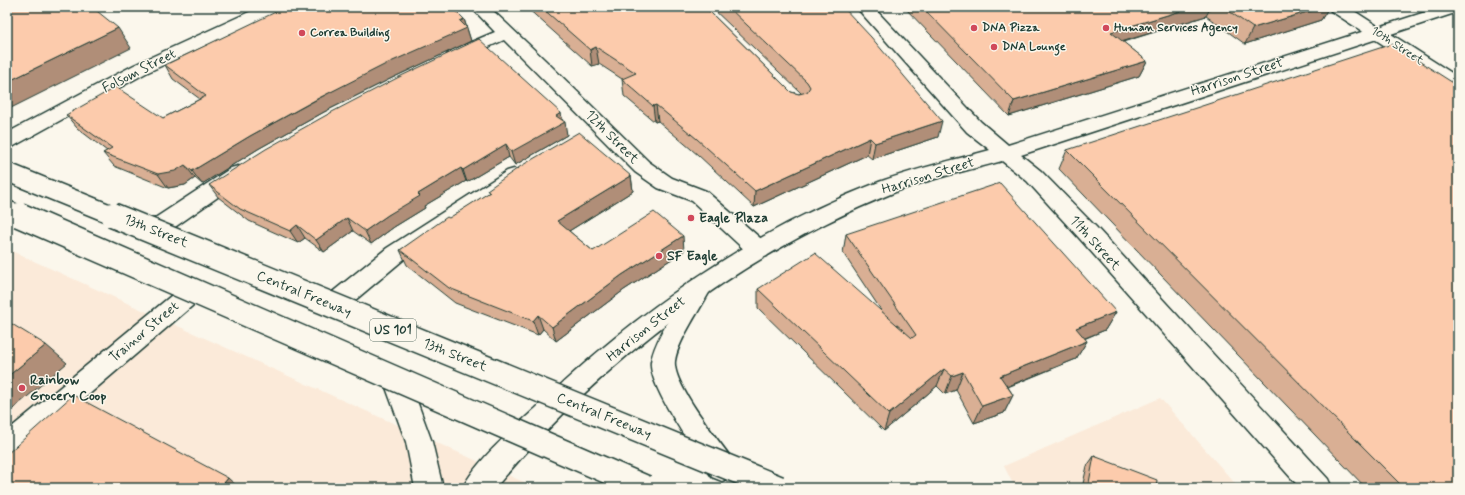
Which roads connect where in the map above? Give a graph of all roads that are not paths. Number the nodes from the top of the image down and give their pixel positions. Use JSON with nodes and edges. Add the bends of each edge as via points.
{"nodes":[{"id":1,"x":274,"y":7,"type":"edge"},
{"id":2,"x":478,"y":7,"type":"edge"},
{"id":3,"x":864,"y":7,"type":"edge"},
{"id":4,"x":1337,"y":7,"type":"edge"},
{"id":5,"x":1458,"y":7,"type":"edge"},
{"id":6,"x":506,"y":33,"type":"junction"},
{"id":7,"x":1377,"y":33,"type":"junction"},
{"id":8,"x":439,"y":63,"type":"edge"},
{"id":9,"x":1458,"y":85,"type":"edge"},
{"id":10,"x":601,"y":126,"type":"junction"},
{"id":11,"x":581,"y":137,"type":"edge"},
{"id":12,"x":7,"y":141,"type":"edge"},
{"id":13,"x":1004,"y":153,"type":"junction"},
{"id":14,"x":253,"y":164,"type":"edge"},
{"id":15,"x":529,"y":167,"type":"edge"},
{"id":16,"x":7,"y":171,"type":"edge"},
{"id":17,"x":7,"y":210,"type":"edge"},
{"id":18,"x":7,"y":214,"type":"edge"},
{"id":19,"x":154,"y":230,"type":"junction"},
{"id":20,"x":759,"y":250,"type":"junction"},
{"id":21,"x":701,"y":287,"type":"junction"},
{"id":22,"x":191,"y":293,"type":"junction"},
{"id":23,"x":333,"y":305,"type":"junction"},
{"id":24,"x":398,"y":382,"type":"junction"},
{"id":25,"x":560,"y":400,"type":"junction"},
{"id":26,"x":522,"y":438,"type":"junction"},
{"id":27,"x":7,"y":448,"type":"edge"},
{"id":28,"x":722,"y":468,"type":"junction"},
{"id":29,"x":429,"y":488,"type":"edge"},
{"id":30,"x":477,"y":488,"type":"edge"},
{"id":31,"x":633,"y":488,"type":"edge"},
{"id":32,"x":646,"y":488,"type":"edge"},
{"id":33,"x":770,"y":488,"type":"edge"},
{"id":34,"x":779,"y":488,"type":"edge"},
{"id":35,"x":1318,"y":488,"type":"edge"}],
"edges":[{"from":1,"to":12,"type":"main road","name":"Folsom Street","via":[[140,69]]},
{"from":2,"to":6,"type":"main road","name":"12th Street"},
{"from":3,"to":13,"type":"main road","name":"11th Street","via":[[974,127]]},
{"from":4,"to":7,"type":"main road","name":"10th Street"},
{"from":5,"to":7,"type":"main road","name":"Harrison Street"},
{"from":6,"to":8,"type":"main road"},
{"from":6,"to":10,"type":"main road","name":"12th Street"},
{"from":7,"to":9,"type":"main road","name":"10th Street"},
{"from":7,"to":13,"type":"main road","name":"Harrison Street"},
{"from":10,"to":11,"type":"main road"},
{"from":10,"to":20,"type":"main road","name":"12th Street","via":[[642,167],[665,182],[699,196]]},
{"from":13,"to":20,"type":"main road","name":"Harrison Street","via":[[885,188],[815,219]]},
{"from":13,"to":35,"type":"main road","name":"11th Street","via":[[1034,176],[1088,233]]},
{"from":14,"to":19,"type":"main road"},
{"from":15,"to":23,"type":"main road","via":[[395,254]]},
{"from":16,"to":19,"type":"main road","name":"13th Street"},
{"from":16,"to":34,"type":"main road","name":"Central Freeway","number":"US 101","bridge":true},
{"from":17,"to":32,"type":"main road","bridge":true},
{"from":18,"to":22,"type":"main road"},
{"from":19,"to":23,"type":"main road","name":"13th Street"},
{"from":20,"to":21,"type":"main road","name":"Harrison Street"},
{"from":21,"to":25,"type":"main road","name":"Harrison Street","via":[[641,332]]},
{"from":21,"to":28,"type":"main road","via":[[668,343],[663,370],[678,404]]},
{"from":22,"to":24,"type":"main road"},
{"from":22,"to":27,"type":"main road","name":"Trainor Street"},
{"from":23,"to":25,"type":"main road","name":"13th Street"},
{"from":24,"to":26,"type":"main road"},
{"from":24,"to":29,"type":"main road","via":[[419,442]]},
{"from":25,"to":26,"type":"main road","name":"Harrison Street"},
{"from":25,"to":28,"type":"main road","name":"13th Street"},
{"from":26,"to":30,"type":"main road","name":"Harrison Street"},
{"from":26,"to":31,"type":"main road"},
{"from":28,"to":33,"type":"main road","name":"13th Street"}]}
